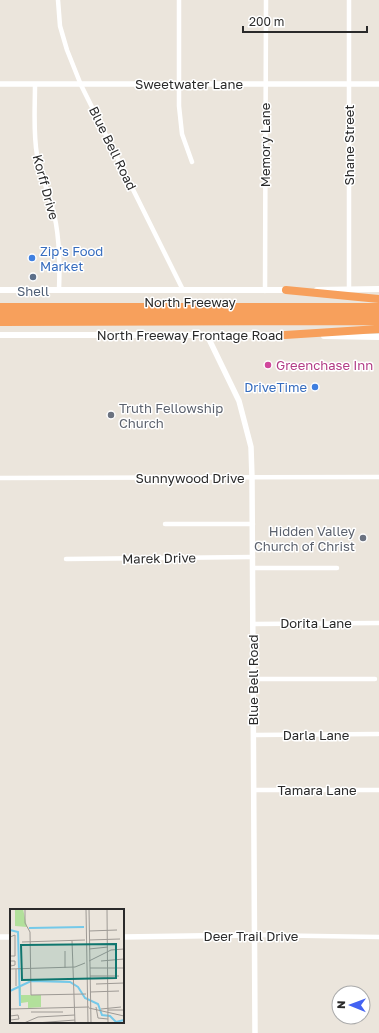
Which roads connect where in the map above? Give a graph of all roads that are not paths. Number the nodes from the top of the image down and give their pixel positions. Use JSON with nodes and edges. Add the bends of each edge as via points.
{"nodes":[{"id":1,"x":58,"y":0,"type":"edge"},
{"id":2,"x":179,"y":0,"type":"edge"},
{"id":3,"x":266,"y":0,"type":"edge"},
{"id":4,"x":349,"y":0,"type":"edge"},
{"id":5,"x":0,"y":84,"type":"edge"},
{"id":6,"x":178,"y":84,"type":"junction"},
{"id":7,"x":266,"y":84,"type":"junction"},
{"id":8,"x":349,"y":84,"type":"junction"},
{"id":9,"x":379,"y":84,"type":"edge"},
{"id":10,"x":35,"y":85,"type":"junction"},
{"id":11,"x":81,"y":85,"type":"junction"},
{"id":12,"x":192,"y":162,"type":"dead end"},
{"id":13,"x":349,"y":289,"type":"junction"},
{"id":14,"x":0,"y":290,"type":"edge"},
{"id":15,"x":59,"y":290,"type":"junction"},
{"id":16,"x":183,"y":290,"type":"junction"},
{"id":17,"x":286,"y":290,"type":"junction"},
{"id":18,"x":379,"y":290,"type":"edge"},
{"id":19,"x":264,"y":291,"type":"junction"},
{"id":20,"x":379,"y":299,"type":"edge"},
{"id":21,"x":0,"y":307,"type":"edge"},
{"id":22,"x":379,"y":307,"type":"edge"},
{"id":23,"x":0,"y":314,"type":"edge"},
{"id":24,"x":379,"y":315,"type":"edge"},
{"id":25,"x":379,"y":321,"type":"edge"},
{"id":26,"x":0,"y":322,"type":"edge"},
{"id":27,"x":379,"y":329,"type":"edge"},
{"id":28,"x":0,"y":335,"type":"edge"},
{"id":29,"x":285,"y":335,"type":"junction"},
{"id":30,"x":207,"y":336,"type":"junction"},
{"id":31,"x":379,"y":337,"type":"edge"},
{"id":32,"x":379,"y":477,"type":"edge"},
{"id":33,"x":0,"y":478,"type":"edge"},
{"id":34,"x":252,"y":478,"type":"junction"},
{"id":35,"x":165,"y":524,"type":"dead end"},
{"id":36,"x":253,"y":524,"type":"junction"},
{"id":37,"x":253,"y":557,"type":"junction"},
{"id":38,"x":66,"y":559,"type":"dead end"},
{"id":39,"x":253,"y":568,"type":"junction"},
{"id":40,"x":337,"y":568,"type":"dead end"},
{"id":41,"x":379,"y":623,"type":"edge"},
{"id":42,"x":253,"y":624,"type":"junction"},
{"id":43,"x":253,"y":679,"type":"junction"},
{"id":44,"x":376,"y":679,"type":"dead end"},
{"id":45,"x":378,"y":734,"type":"dead end"},
{"id":46,"x":254,"y":735,"type":"junction"},
{"id":47,"x":254,"y":790,"type":"junction"},
{"id":48,"x":379,"y":790,"type":"edge"},
{"id":49,"x":255,"y":935,"type":"junction"},
{"id":50,"x":10,"y":937,"type":"edge"},
{"id":51,"x":124,"y":937,"type":"edge"},
{"id":52,"x":379,"y":937,"type":"edge"},
{"id":53,"x":0,"y":938,"type":"edge"},
{"id":54,"x":255,"y":1033,"type":"edge"}],
"edges":[{"from":1,"to":11,"type":"street","name":"Blue Bell Road","via":[[60,26],[66,50]]},
{"from":2,"to":6,"type":"street"},
{"from":3,"to":7,"type":"street","name":"Memory Lane"},
{"from":4,"to":8,"type":"street","name":"Shane Street"},
{"from":5,"to":10,"type":"street","name":"Sweetwater Lane"},
{"from":6,"to":7,"type":"street","name":"Sweetwater Lane"},
{"from":6,"to":11,"type":"street","name":"Sweetwater Lane"},
{"from":6,"to":12,"type":"street","via":[[182,134]]},
{"from":7,"to":8,"type":"street","name":"Sweetwater Lane"},
{"from":7,"to":19,"type":"street","name":"Memory Lane"},
{"from":8,"to":9,"type":"street","name":"Sweetwater Lane"},
{"from":8,"to":13,"type":"street","name":"Shane Street"},
{"from":10,"to":11,"type":"street","name":"Sweetwater Lane"},
{"from":10,"to":15,"type":"street","name":"Korff Drive","via":[[37,153],[54,212],[58,236]]},
{"from":11,"to":16,"type":"street","name":"Blue Bell Road"},
{"from":13,"to":17,"type":"main road"},
{"from":13,"to":18,"type":"main road"},
{"from":14,"to":15,"type":"main road"},
{"from":15,"to":16,"type":"main road"},
{"from":16,"to":19,"type":"main road"},
{"from":17,"to":19,"type":"main road"},
{"from":17,"to":20,"type":"highway"},
{"from":21,"to":22,"type":"highway","name":"North Freeway"},
{"from":23,"to":24,"type":"highway","name":"North Freeway"},
{"from":25,"to":26,"type":"highway","name":"North Freeway"},
{"from":27,"to":29,"type":"highway"},
{"from":28,"to":30,"type":"main road","name":"North Freeway Frontage Road"},
{"from":29,"to":30,"type":"main road","name":"North Freeway Frontage Road"},
{"from":29,"to":31,"type":"main road","name":"North Freeway Frontage Road"},
{"from":30,"to":34,"type":"street","name":"Blue Bell Road","via":[[238,401],[251,447]]},
{"from":32,"to":34,"type":"street","name":"Sunnywood Drive"},
{"from":33,"to":34,"type":"street","name":"Sunnywood Drive"},
{"from":34,"to":36,"type":"street","name":"Blue Bell Road"},
{"from":35,"to":36,"type":"street"},
{"from":36,"to":37,"type":"street","name":"Blue Bell Road"},
{"from":37,"to":38,"type":"street","name":"Marek Drive"},
{"from":37,"to":39,"type":"street","name":"Blue Bell Road"},
{"from":39,"to":40,"type":"street"},
{"from":39,"to":42,"type":"street","name":"Blue Bell Road"},
{"from":41,"to":42,"type":"street","name":"Dorita Lane"},
{"from":42,"to":43,"type":"street","name":"Blue Bell Road"},
{"from":43,"to":44,"type":"street"},
{"from":43,"to":46,"type":"street","name":"Blue Bell Road"},
{"from":45,"to":46,"type":"street","name":"Darla Lane"},
{"from":46,"to":47,"type":"street","name":"Blue Bell Road"},
{"from":47,"to":48,"type":"street","name":"Tamara Lane"},
{"from":47,"to":49,"type":"street","name":"Blue Bell Road"},
{"from":49,"to":51,"type":"street","name":"Deer Trail Drive"},
{"from":49,"to":52,"type":"street","name":"Deer Trail Drive"},
{"from":49,"to":54,"type":"street","name":"Blue Bell Road"},
{"from":50,"to":53,"type":"street"}]}
